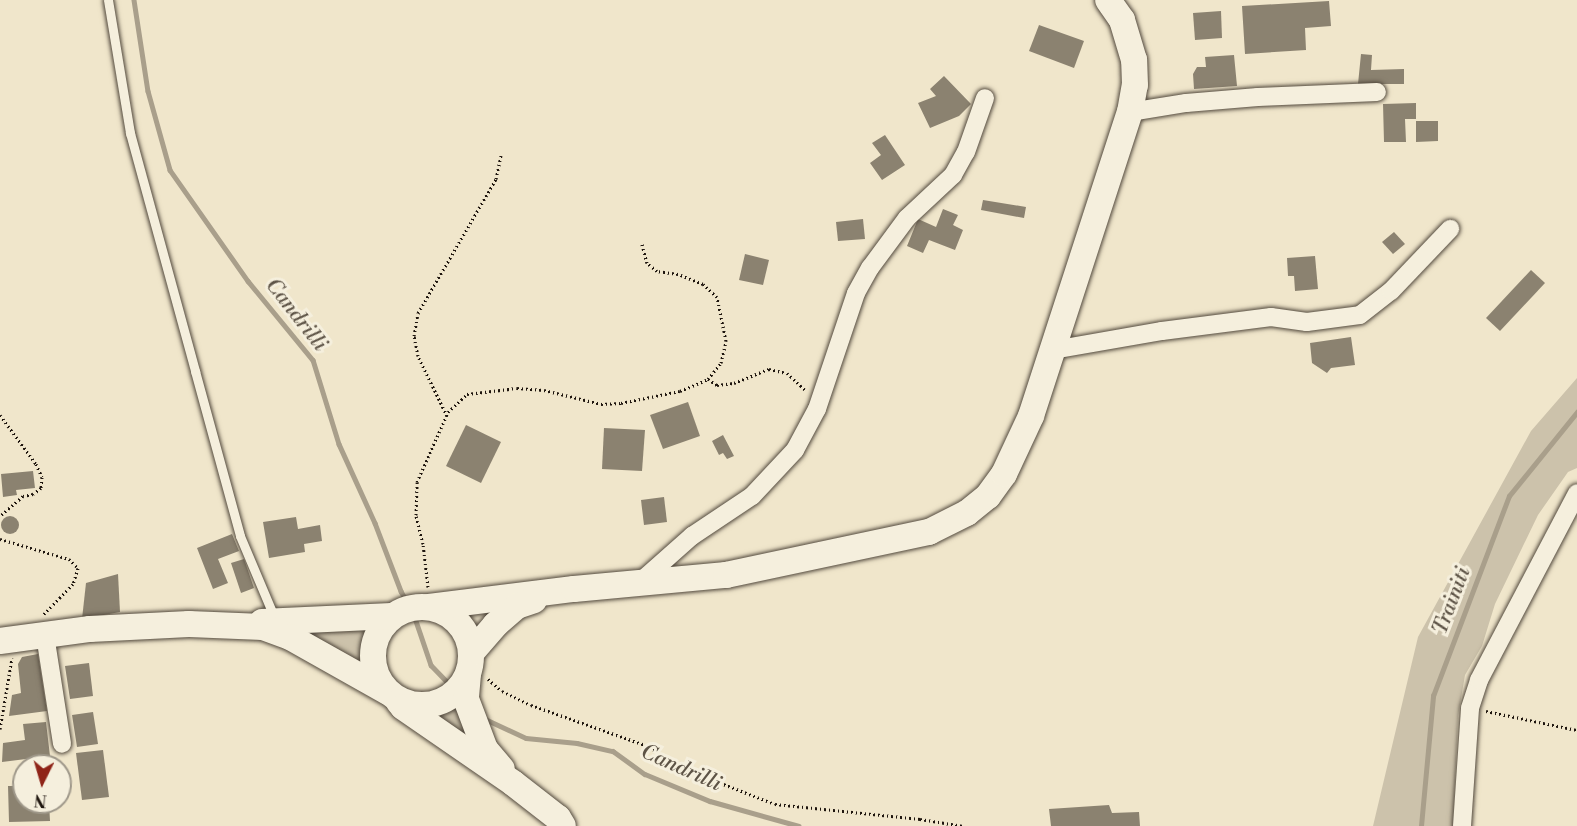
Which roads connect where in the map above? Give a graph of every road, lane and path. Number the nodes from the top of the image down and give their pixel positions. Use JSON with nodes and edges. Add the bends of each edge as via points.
{"nodes":[{"id":1,"x":108,"y":0,"type":"edge"},
{"id":2,"x":1108,"y":0,"type":"edge"},
{"id":3,"x":1377,"y":92,"type":"dead end"},
{"id":4,"x":985,"y":98,"type":"dead end"},
{"id":5,"x":1130,"y":112,"type":"junction"},
{"id":6,"x":501,"y":156,"type":"dead end"},
{"id":7,"x":1450,"y":229,"type":"dead end"},
{"id":8,"x":642,"y":244,"type":"dead end"},
{"id":9,"x":1053,"y":350,"type":"junction"},
{"id":10,"x":708,"y":379,"type":"junction"},
{"id":11,"x":816,"y":412,"type":"junction"},
{"id":12,"x":0,"y":415,"type":"edge"},
{"id":13,"x":447,"y":416,"type":"junction"},
{"id":14,"x":1577,"y":493,"type":"edge"},
{"id":15,"x":0,"y":516,"type":"edge"},
{"id":16,"x":0,"y":539,"type":"edge"},
{"id":17,"x":639,"y":583,"type":"junction"},
{"id":18,"x":567,"y":590,"type":"junction"},
{"id":19,"x":410,"y":610,"type":"junction"},
{"id":20,"x":276,"y":621,"type":"junction"},
{"id":21,"x":229,"y":624,"type":"junction"},
{"id":22,"x":21,"y":638,"type":"edge"},
{"id":23,"x":470,"y":664,"type":"junction"},
{"id":24,"x":392,"y":695,"type":"junction"},
{"id":25,"x":1470,"y":708,"type":"junction"},
{"id":26,"x":0,"y":729,"type":"edge"},
{"id":27,"x":1577,"y":730,"type":"edge"},
{"id":28,"x":62,"y":744,"type":"dead end"},
{"id":29,"x":513,"y":783,"type":"junction"},
{"id":30,"x":563,"y":826,"type":"edge"},
{"id":31,"x":963,"y":826,"type":"edge"},
{"id":32,"x":1462,"y":826,"type":"edge"}],
"edges":[{"from":1,"to":20,"type":"lane","via":[[130,133],[240,536]]},
{"from":2,"to":5,"type":"street","via":[[1122,20],[1134,60]]},
{"from":3,"to":5,"type":"street","via":[[1258,97]]},
{"from":4,"to":11,"type":"street","via":[[966,152],[953,175],[908,218],[865,276]]},
{"from":5,"to":9,"type":"street"},
{"from":6,"to":13,"type":"path","via":[[496,179],[418,313],[414,336],[418,356]]},
{"from":7,"to":9,"type":"street","via":[[1391,291],[1360,315],[1307,322],[1271,317]]},
{"from":8,"to":10,"type":"path","via":[[647,263],[657,271],[704,284],[717,297],[726,341],[721,363]]},
{"from":9,"to":17,"type":"street","via":[[1031,416],[1004,474],[988,496],[967,513],[929,532],[849,551],[726,575]]},
{"from":10,"to":11,"type":"path","via":[[717,385],[734,383],[769,369],[787,373],[805,387]]},
{"from":10,"to":13,"type":"path","via":[[680,391],[621,403],[601,404],[517,388],[467,394]]},
{"from":11,"to":17,"type":"street","via":[[795,450],[773,477],[692,536]]},
{"from":12,"to":15,"type":"path","via":[[42,477],[40,488],[23,496]]},
{"from":13,"to":19,"type":"path","via":[[417,482],[417,515],[423,544]]},
{"from":14,"to":25,"type":"street","via":[[1479,680]]},
{"from":16,"to":22,"type":"path","via":[[69,559],[78,568],[73,584]]},
{"from":17,"to":18,"type":"street"},
{"from":18,"to":19,"type":"street"},
{"from":18,"to":23,"type":"street","via":[[517,606],[495,625]]},
{"from":19,"to":20,"type":"street"},
{"from":19,"to":23,"type":"street","via":[[445,612],[458,622],[468,637]]},
{"from":19,"to":24,"type":"street","via":[[380,629],[374,644],[373,662],[378,678]]},
{"from":20,"to":21,"type":"street"},
{"from":21,"to":22,"type":"street","via":[[90,629]]},
{"from":21,"to":24,"type":"street","via":[[263,627],[290,636]]},
{"from":22,"to":26,"type":"path"},
{"from":22,"to":28,"type":"street"},
{"from":23,"to":24,"type":"street","via":[[459,688],[446,699],[430,705],[413,705]]},
{"from":23,"to":29,"type":"street","via":[[466,699],[485,749]]},
{"from":23,"to":31,"type":"path","via":[[502,691],[531,705],[645,745],[703,776],[775,804]]},
{"from":24,"to":29,"type":"street","via":[[403,707]]},
{"from":25,"to":27,"type":"path"},
{"from":25,"to":32,"type":"street"},
{"from":29,"to":30,"type":"street"}]}
